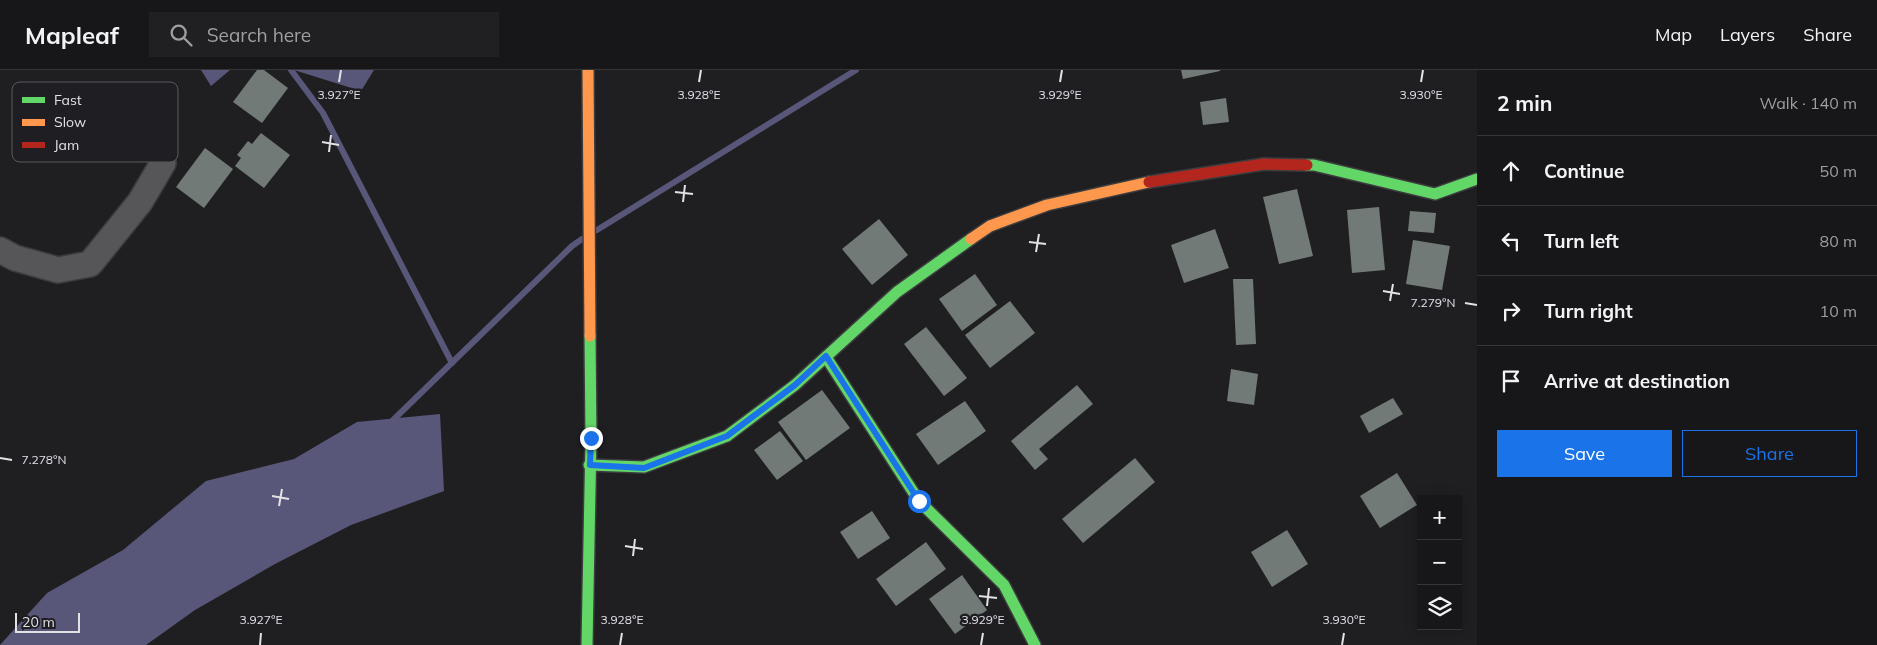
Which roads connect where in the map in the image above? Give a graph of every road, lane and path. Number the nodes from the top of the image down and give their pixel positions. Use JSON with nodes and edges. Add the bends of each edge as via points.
{"nodes":[{"id":1,"x":588,"y":70,"type":"edge"},
{"id":2,"x":163,"y":163,"type":"dead end"},
{"id":3,"x":1477,"y":179,"type":"edge"},
{"id":4,"x":0,"y":250,"type":"edge"},
{"id":5,"x":826,"y":356,"type":"junction"},
{"id":6,"x":590,"y":465,"type":"junction"},
{"id":7,"x":587,"y":645,"type":"edge"},
{"id":8,"x":1036,"y":645,"type":"edge"}],
"edges":[{"from":1,"to":6,"type":"street"},
{"from":2,"to":4,"type":"street","via":[[140,202],[90,264],[58,270],[15,258]]},
{"from":3,"to":5,"type":"street","via":[[1434,194],[1314,166],[1264,164],[1164,179],[1046,205],[990,226],[897,292]]},
{"from":5,"to":6,"type":"street","via":[[795,385],[727,436],[644,468]]},
{"from":5,"to":8,"type":"street","via":[[919,501],[1004,584]]},
{"from":6,"to":7,"type":"street"}]}
